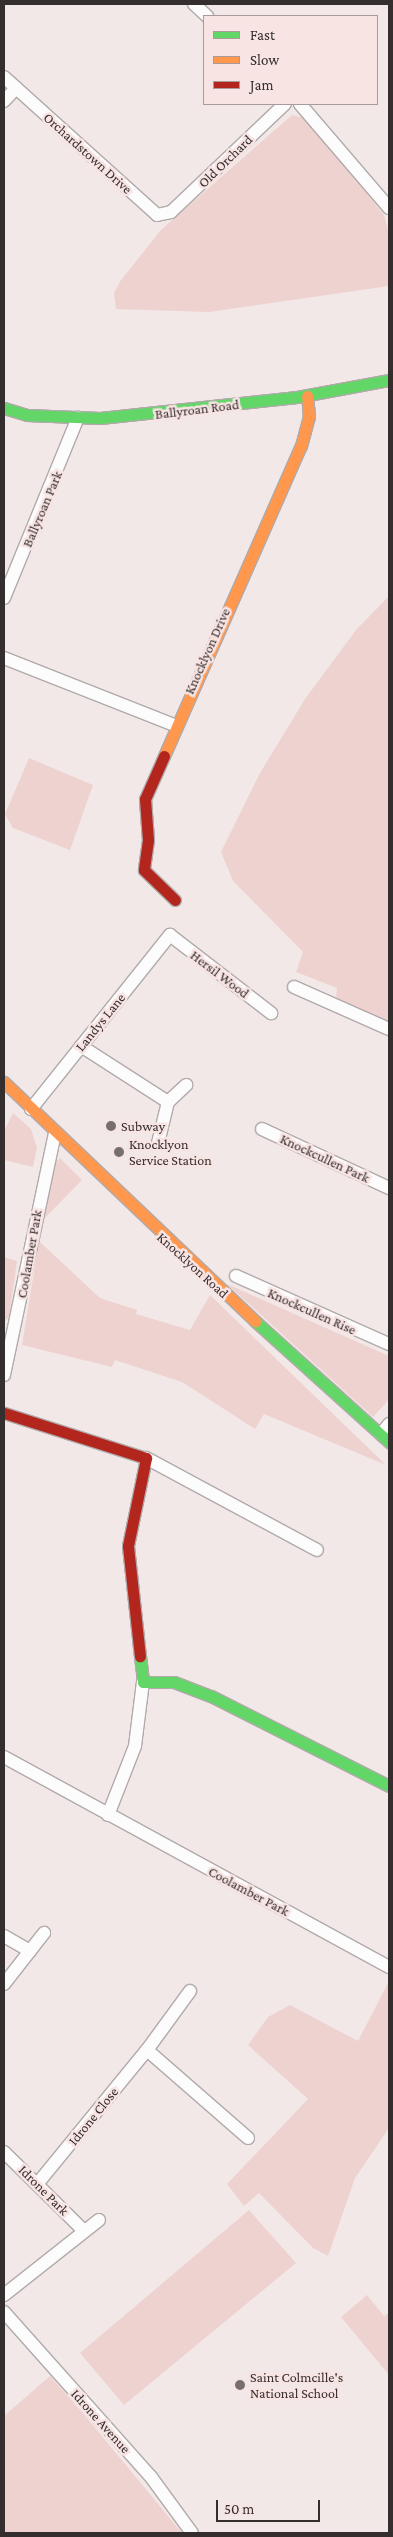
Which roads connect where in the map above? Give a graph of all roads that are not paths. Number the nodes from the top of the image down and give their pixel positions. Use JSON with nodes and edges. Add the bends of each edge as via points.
{"nodes":[{"id":1,"x":4,"y":77,"type":"edge"},
{"id":2,"x":16,"y":88,"type":"junction"},
{"id":3,"x":4,"y":101,"type":"edge"},
{"id":4,"x":284,"y":105,"type":"edge"},
{"id":5,"x":301,"y":105,"type":"edge"},
{"id":6,"x":389,"y":208,"type":"edge"},
{"id":7,"x":163,"y":215,"type":"joint"},
{"id":8,"x":389,"y":380,"type":"edge"},
{"id":9,"x":307,"y":396,"type":"junction"},
{"id":10,"x":4,"y":408,"type":"edge"},
{"id":11,"x":78,"y":418,"type":"junction"},
{"id":12,"x":4,"y":598,"type":"edge"},
{"id":13,"x":4,"y":658,"type":"edge"},
{"id":14,"x":174,"y":725,"type":"junction"},
{"id":15,"x":175,"y":900,"type":"dead end"},
{"id":16,"x":170,"y":935,"type":"joint"},
{"id":17,"x":294,"y":987,"type":"dead end"},
{"id":18,"x":271,"y":1013,"type":"dead end"},
{"id":19,"x":389,"y":1029,"type":"edge"},
{"id":20,"x":82,"y":1046,"type":"junction"},
{"id":21,"x":4,"y":1082,"type":"edge"},
{"id":22,"x":186,"y":1086,"type":"dead end"},
{"id":23,"x":168,"y":1102,"type":"junction"},
{"id":24,"x":31,"y":1109,"type":"junction"},
{"id":25,"x":262,"y":1129,"type":"dead end"},
{"id":26,"x":55,"y":1134,"type":"junction"},
{"id":27,"x":158,"y":1143,"type":"dead end"},
{"id":28,"x":389,"y":1188,"type":"edge"},
{"id":29,"x":236,"y":1276,"type":"dead end"},
{"id":30,"x":389,"y":1344,"type":"edge"},
{"id":31,"x":4,"y":1375,"type":"edge"},
{"id":32,"x":4,"y":1413,"type":"edge"},
{"id":33,"x":389,"y":1424,"type":"edge"},
{"id":34,"x":385,"y":1438,"type":"edge"},
{"id":35,"x":146,"y":1458,"type":"junction"},
{"id":36,"x":317,"y":1550,"type":"dead end"},
{"id":37,"x":143,"y":1682,"type":"junction"},
{"id":38,"x":4,"y":1757,"type":"edge"},
{"id":39,"x":389,"y":1786,"type":"edge"},
{"id":40,"x":108,"y":1815,"type":"junction"},
{"id":41,"x":44,"y":1933,"type":"dead end"},
{"id":42,"x":4,"y":1936,"type":"edge"},
{"id":43,"x":30,"y":1951,"type":"junction"},
{"id":44,"x":389,"y":1967,"type":"edge"},
{"id":45,"x":4,"y":1984,"type":"edge"},
{"id":46,"x":190,"y":1991,"type":"dead end"},
{"id":47,"x":148,"y":2050,"type":"junction"},
{"id":48,"x":248,"y":2138,"type":"dead end"},
{"id":49,"x":4,"y":2152,"type":"edge"},
{"id":50,"x":38,"y":2183,"type":"junction"},
{"id":51,"x":99,"y":2220,"type":"dead end"},
{"id":52,"x":82,"y":2229,"type":"junction"},
{"id":53,"x":4,"y":2295,"type":"edge"},
{"id":54,"x":4,"y":2312,"type":"edge"},
{"id":55,"x":192,"y":2533,"type":"edge"}],
"edges":[{"from":1,"to":2,"type":"street","name":"Orchardstown Drive"},
{"from":2,"to":3,"type":"street"},
{"from":2,"to":7,"type":"street","name":"Orchardstown Drive","via":[[145,205]]},
{"from":4,"to":7,"type":"street","name":"Old Orchard","via":[[171,212]]},
{"from":5,"to":6,"type":"street"},
{"from":8,"to":9,"type":"street","name":"Ballyroan Road"},
{"from":9,"to":11,"type":"street","name":"Ballyroan Road"},
{"from":9,"to":14,"type":"street","name":"Knocklyon Drive","via":[[309,417],[301,446]]},
{"from":10,"to":11,"type":"street","name":"Ballyroan Road"},
{"from":11,"to":12,"type":"street","name":"Ballyroan Park"},
{"from":13,"to":14,"type":"street"},
{"from":14,"to":15,"type":"street","name":"Knocklyon Drive","via":[[145,799],[148,840],[144,870]]},
{"from":16,"to":18,"type":"street","name":"Hersil Wood"},
{"from":16,"to":20,"type":"street","name":"Landys Lane"},
{"from":17,"to":19,"type":"street"},
{"from":20,"to":23,"type":"street"},
{"from":20,"to":24,"type":"street","name":"Landys Lane"},
{"from":21,"to":24,"type":"street","name":"Knocklyon Road"},
{"from":22,"to":23,"type":"street"},
{"from":23,"to":27,"type":"street"},
{"from":24,"to":26,"type":"street","name":"Knocklyon Road"},
{"from":25,"to":28,"type":"street","name":"Knockcullen Park"},
{"from":26,"to":31,"type":"street","name":"Coolamber Park"},
{"from":26,"to":34,"type":"street","name":"Knocklyon Road","via":[[173,1248]]},
{"from":29,"to":30,"type":"street","name":"Knockcullen Rise"},
{"from":32,"to":35,"type":"street"},
{"from":33,"to":34,"type":"street"},
{"from":35,"to":36,"type":"street"},
{"from":35,"to":37,"type":"street","via":[[128,1546]]},
{"from":37,"to":39,"type":"street","via":[[174,1682],[211,1696]]},
{"from":37,"to":40,"type":"street","via":[[135,1746]]},
{"from":38,"to":40,"type":"street","name":"Coolamber Park"},
{"from":40,"to":44,"type":"street","name":"Coolamber Park"},
{"from":41,"to":43,"type":"street"},
{"from":42,"to":43,"type":"street"},
{"from":43,"to":45,"type":"street"},
{"from":46,"to":47,"type":"street","name":"Idrone Close"},
{"from":47,"to":48,"type":"street"},
{"from":47,"to":50,"type":"street","name":"Idrone Close"},
{"from":49,"to":50,"type":"street","name":"Idrone Park"},
{"from":50,"to":52,"type":"street","name":"Idrone Park"},
{"from":51,"to":52,"type":"street"},
{"from":52,"to":53,"type":"street"},
{"from":54,"to":55,"type":"street","name":"Idrone Avenue","via":[[144,2470]]}]}
